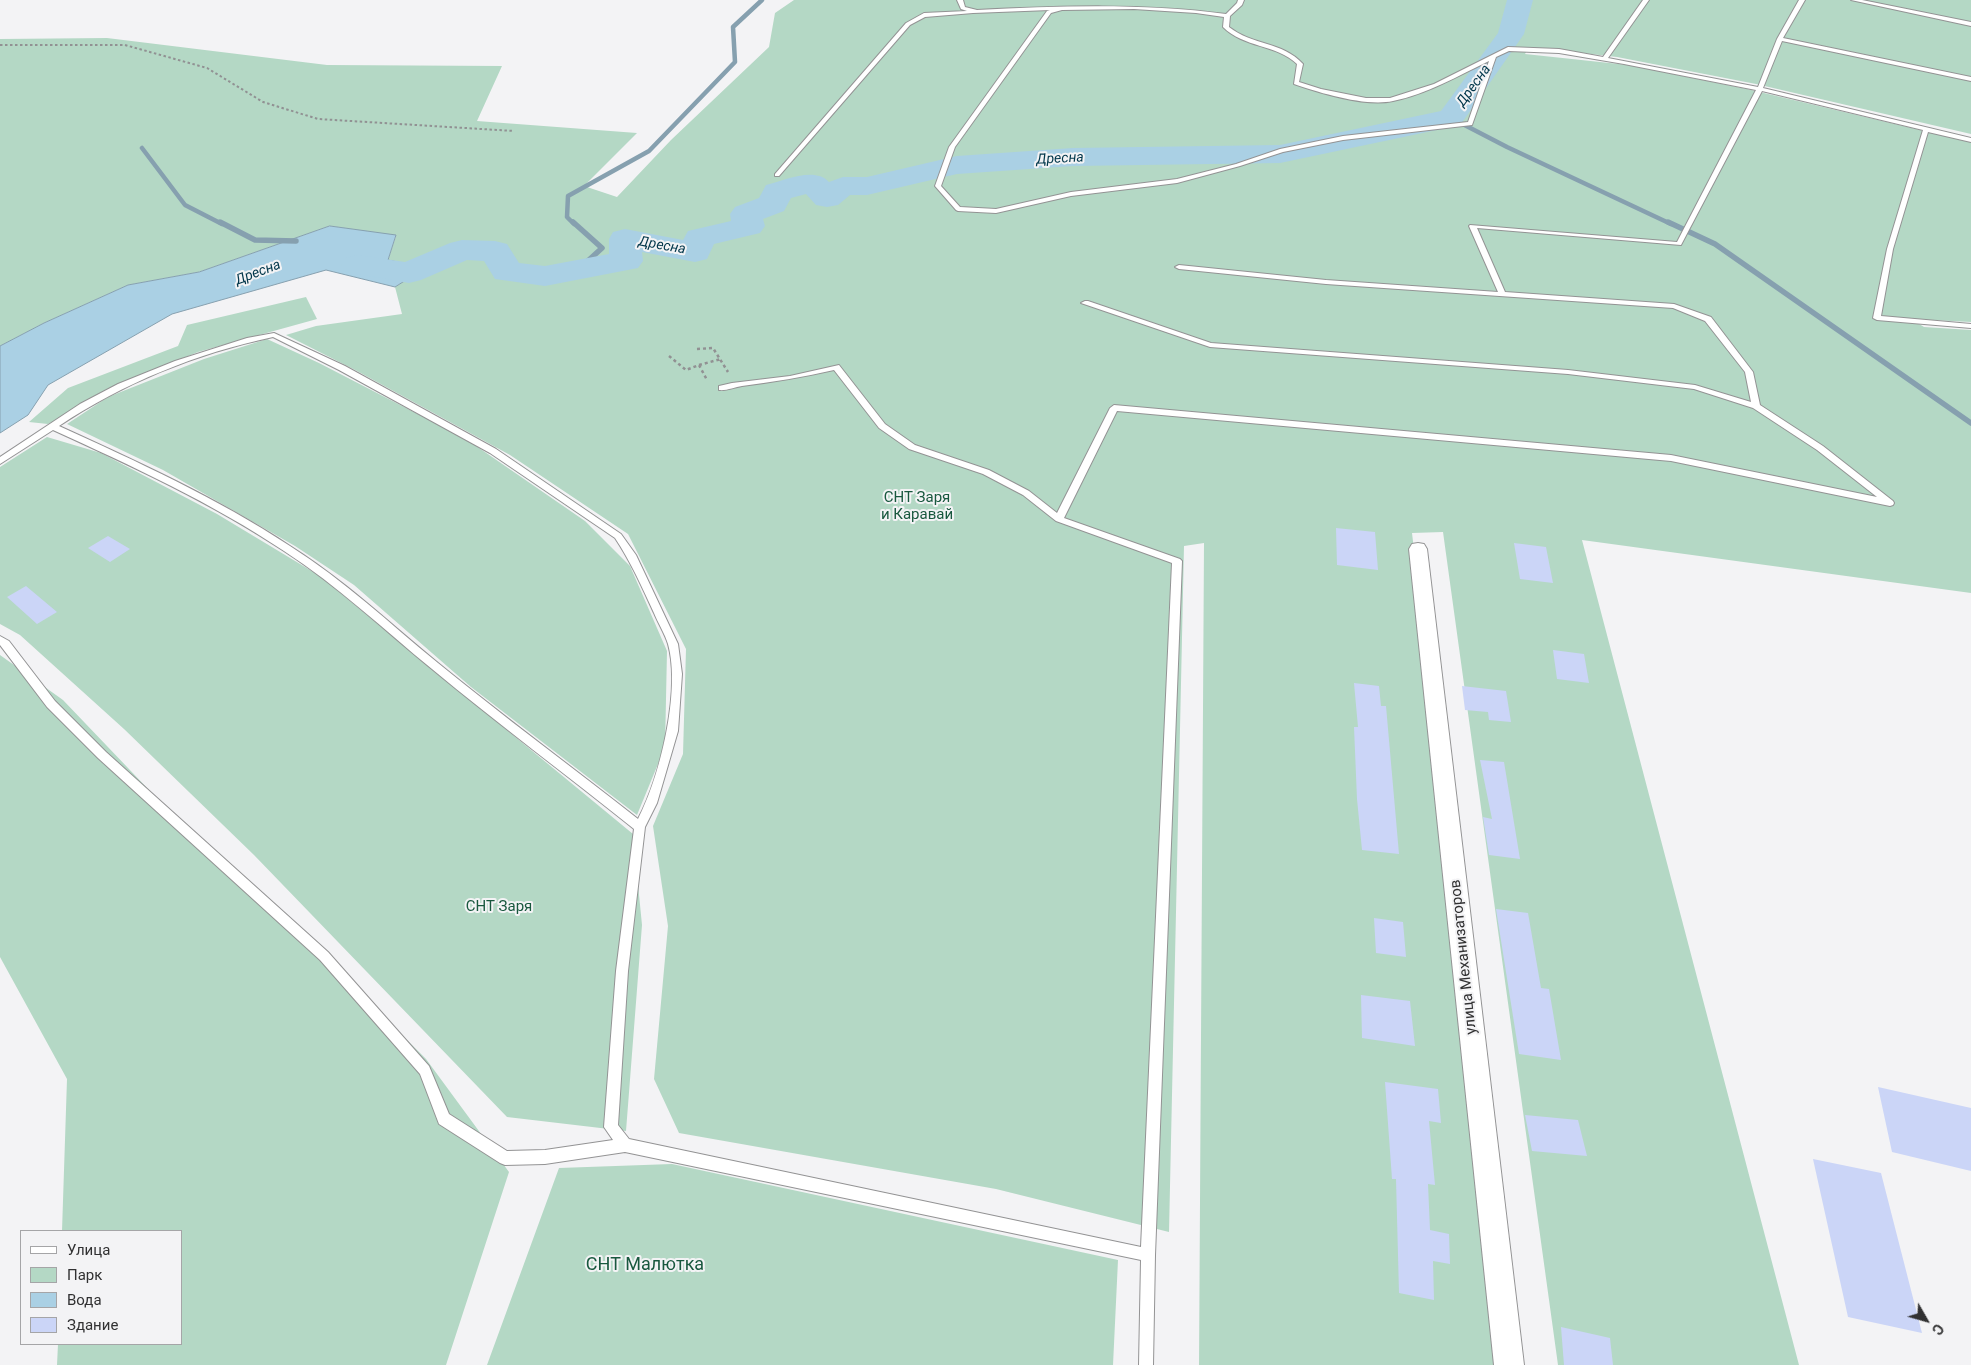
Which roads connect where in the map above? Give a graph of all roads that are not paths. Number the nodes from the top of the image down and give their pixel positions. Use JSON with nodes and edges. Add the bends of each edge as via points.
{"nodes":[{"id":1,"x":960,"y":0,"type":"edge"},
{"id":2,"x":1102,"y":0,"type":"edge"},
{"id":3,"x":1241,"y":0,"type":"edge"},
{"id":4,"x":1646,"y":0,"type":"edge"},
{"id":5,"x":1802,"y":0,"type":"edge"},
{"id":6,"x":1854,"y":0,"type":"edge"},
{"id":7,"x":1107,"y":6,"type":"junction"},
{"id":8,"x":1061,"y":8,"type":"junction"},
{"id":9,"x":977,"y":12,"type":"junction"},
{"id":10,"x":1227,"y":16,"type":"junction"},
{"id":11,"x":1971,"y":24,"type":"edge"},
{"id":12,"x":1780,"y":39,"type":"junction"},
{"id":13,"x":1494,"y":56,"type":"junction"},
{"id":14,"x":1605,"y":58,"type":"junction"},
{"id":15,"x":1971,"y":79,"type":"edge"},
{"id":16,"x":1760,"y":89,"type":"junction"},
{"id":17,"x":1926,"y":130,"type":"junction"},
{"id":18,"x":1971,"y":140,"type":"edge"},
{"id":19,"x":777,"y":175,"type":"dead end"},
{"id":20,"x":1179,"y":267,"type":"dead end"},
{"id":21,"x":1503,"y":295,"type":"junction"},
{"id":22,"x":1085,"y":303,"type":"dead end"},
{"id":23,"x":1971,"y":326,"type":"edge"},
{"id":24,"x":722,"y":388,"type":"dead end"},
{"id":25,"x":1756,"y":406,"type":"junction"},
{"id":26,"x":54,"y":427,"type":"junction"},
{"id":27,"x":0,"y":461,"type":"edge"},
{"id":28,"x":1059,"y":520,"type":"junction"},
{"id":29,"x":1418,"y":550,"type":"dead end"},
{"id":30,"x":0,"y":640,"type":"edge"},
{"id":31,"x":640,"y":827,"type":"junction"},
{"id":32,"x":625,"y":1145,"type":"junction"},
{"id":33,"x":1148,"y":1255,"type":"junction"},
{"id":34,"x":1146,"y":1365,"type":"edge"},
{"id":35,"x":1509,"y":1365,"type":"edge"}],
"edges":[{"from":1,"to":9,"type":"lane","via":[[963,8]]},
{"from":2,"to":7,"type":"lane"},
{"from":3,"to":10,"type":"lane"},
{"from":4,"to":14,"type":"lane"},
{"from":5,"to":12,"type":"lane"},
{"from":6,"to":11,"type":"lane"},
{"from":7,"to":8,"type":"lane"},
{"from":7,"to":10,"type":"lane"},
{"from":8,"to":9,"type":"lane"},
{"from":8,"to":13,"type":"lane","via":[[1049,12],[952,147],[938,186],[958,209],[996,211],[1071,194],[1177,181],[1282,150],[1343,138],[1470,124]]},
{"from":9,"to":19,"type":"lane","via":[[924,15],[908,24]]},
{"from":10,"to":13,"type":"lane","via":[[1226,27],[1244,40],[1282,49],[1292,55],[1300,64],[1296,83],[1366,100],[1391,100],[1411,94],[1450,79]]},
{"from":12,"to":15,"type":"lane"},
{"from":12,"to":16,"type":"lane"},
{"from":13,"to":14,"type":"lane","via":[[1508,50],[1559,50]]},
{"from":14,"to":16,"type":"lane"},
{"from":16,"to":17,"type":"lane"},
{"from":16,"to":21,"type":"lane","via":[[1679,244],[1472,226]]},
{"from":17,"to":18,"type":"lane"},
{"from":17,"to":23,"type":"lane","via":[[1890,249],[1877,318]]},
{"from":20,"to":21,"type":"lane"},
{"from":21,"to":25,"type":"lane","via":[[1674,306],[1708,319],[1749,372]]},
{"from":22,"to":25,"type":"lane","via":[[1210,345],[1568,372],[1695,387]]},
{"from":24,"to":28,"type":"lane","via":[[836,368],[882,426],[912,447],[986,472],[1026,493]]},
{"from":25,"to":28,"type":"lane","via":[[1820,448],[1890,503],[1671,458],[1114,408]]},
{"from":26,"to":27,"type":"lane"},
{"from":26,"to":31,"type":"lane","via":[[159,476],[259,531],[319,569],[375,612],[434,665]]},
{"from":26,"to":31,"type":"lane","via":[[83,406],[121,386],[178,363],[274,335],[342,368],[493,451],[611,531],[631,556],[660,615],[673,644],[677,674],[673,731],[652,803]]},
{"from":28,"to":33,"type":"lane","via":[[1177,560]]},
{"from":29,"to":35,"type":"street","name":"улица Механизаторов"},
{"from":30,"to":32,"type":"lane","via":[[51,704],[102,755],[324,956],[425,1070],[444,1119],[506,1158],[545,1157]]},
{"from":31,"to":32,"type":"lane","via":[[622,971],[611,1127]]},
{"from":32,"to":33,"type":"lane"},
{"from":33,"to":34,"type":"lane"}]}
